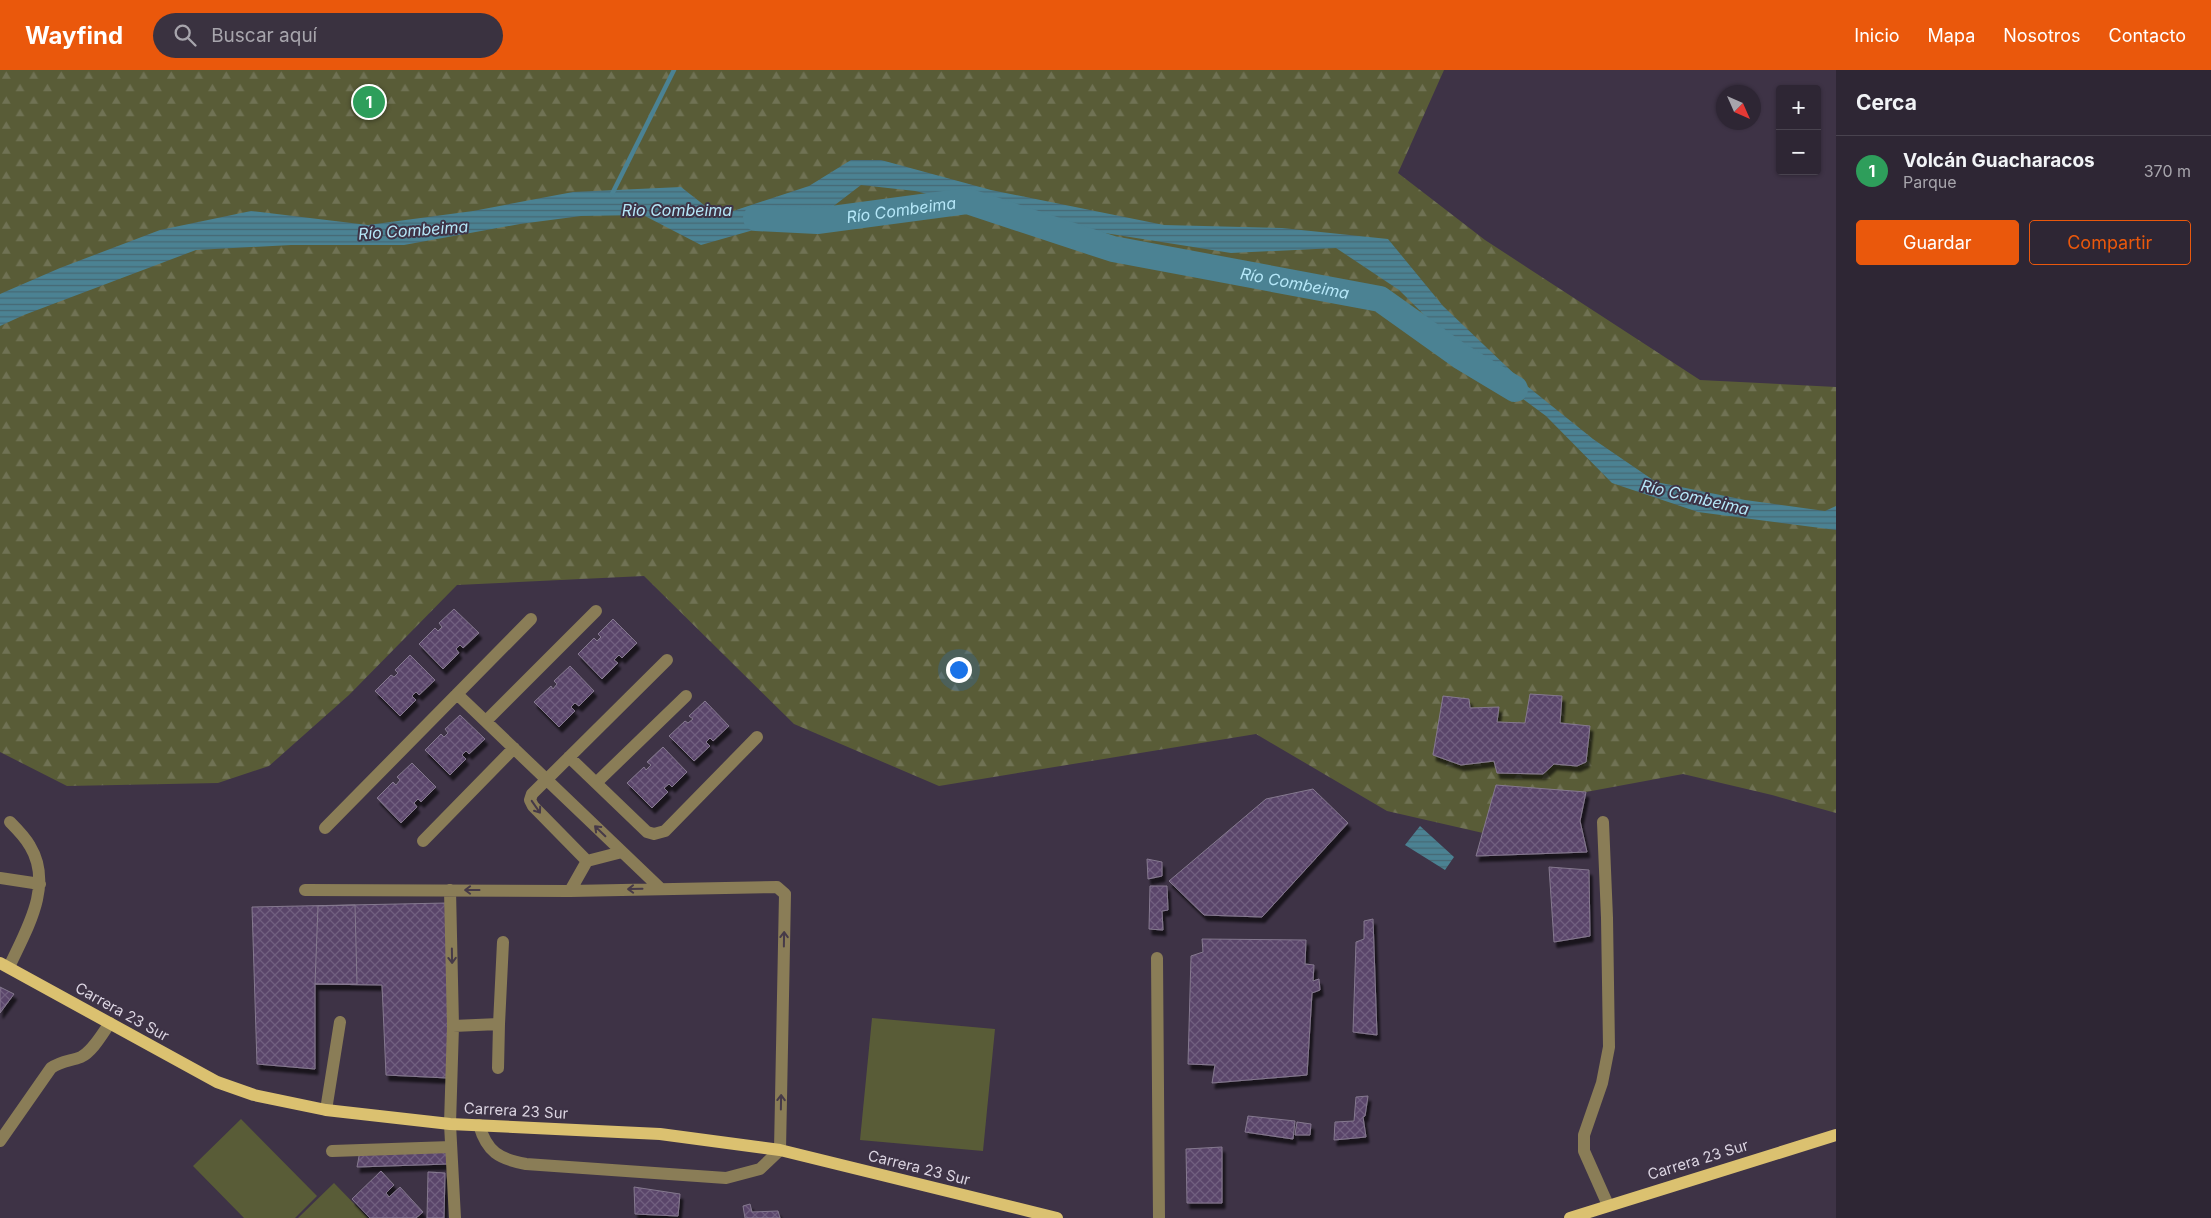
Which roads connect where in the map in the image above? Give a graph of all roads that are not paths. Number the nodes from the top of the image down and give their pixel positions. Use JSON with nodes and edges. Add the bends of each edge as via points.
{"nodes":[{"id":1,"x":596,"y":611,"type":"dead end"},
{"id":2,"x":532,"y":619,"type":"dead end"},
{"id":3,"x":667,"y":660,"type":"dead end"},
{"id":4,"x":457,"y":694,"type":"junction"},
{"id":5,"x":686,"y":696,"type":"dead end"},
{"id":6,"x":486,"y":721,"type":"junction"},
{"id":7,"x":757,"y":737,"type":"dead end"},
{"id":8,"x":514,"y":748,"type":"junction"},
{"id":9,"x":570,"y":757,"type":"junction"},
{"id":10,"x":546,"y":779,"type":"junction"},
{"id":11,"x":596,"y":783,"type":"junction"},
{"id":12,"x":10,"y":822,"type":"dead end"},
{"id":13,"x":1602,"y":822,"type":"dead end"},
{"id":14,"x":325,"y":828,"type":"dead end"},
{"id":15,"x":423,"y":842,"type":"dead end"},
{"id":16,"x":622,"y":852,"type":"junction"},
{"id":17,"x":586,"y":861,"type":"junction"},
{"id":18,"x":0,"y":878,"type":"edge"},
{"id":19,"x":40,"y":884,"type":"junction"},
{"id":20,"x":661,"y":889,"type":"junction"},
{"id":21,"x":305,"y":890,"type":"dead end"},
{"id":22,"x":450,"y":890,"type":"junction"},
{"id":23,"x":570,"y":891,"type":"junction"},
{"id":24,"x":503,"y":942,"type":"dead end"},
{"id":25,"x":1157,"y":958,"type":"dead end"},
{"id":26,"x":4,"y":965,"type":"edge"},
{"id":27,"x":340,"y":1022,"type":"dead end"},
{"id":28,"x":110,"y":1024,"type":"junction"},
{"id":29,"x":499,"y":1024,"type":"junction"},
{"id":30,"x":453,"y":1026,"type":"junction"},
{"id":31,"x":498,"y":1068,"type":"dead end"},
{"id":32,"x":326,"y":1110,"type":"junction"},
{"id":33,"x":450,"y":1124,"type":"junction"},
{"id":34,"x":479,"y":1125,"type":"junction"},
{"id":35,"x":1836,"y":1135,"type":"edge"},
{"id":36,"x":0,"y":1141,"type":"edge"},
{"id":37,"x":451,"y":1147,"type":"junction"},
{"id":38,"x":780,"y":1150,"type":"junction"},
{"id":39,"x":332,"y":1151,"type":"dead end"},
{"id":40,"x":1608,"y":1205,"type":"junction"},
{"id":41,"x":454,"y":1218,"type":"edge"},
{"id":42,"x":1057,"y":1218,"type":"edge"},
{"id":43,"x":1159,"y":1218,"type":"edge"},
{"id":44,"x":1570,"y":1218,"type":"edge"}],
"edges":[{"from":1,"to":6,"type":"street"},
{"from":2,"to":4,"type":"street"},
{"from":3,"to":9,"type":"street"},
{"from":4,"to":6,"type":"street"},
{"from":4,"to":14,"type":"street"},
{"from":5,"to":11,"type":"street"},
{"from":6,"to":8,"type":"street"},
{"from":7,"to":11,"type":"street","via":[[664,831],[654,834],[646,832]]},
{"from":8,"to":10,"type":"street"},
{"from":8,"to":15,"type":"street"},
{"from":9,"to":10,"type":"street"},
{"from":9,"to":11,"type":"street"},
{"from":16,"to":10,"type":"street","one_way":true},
{"from":10,"to":17,"type":"street","one_way":true,"via":[[530,800]]},
{"from":12,"to":19,"type":"street","via":[[30,844],[38,861]]},
{"from":13,"to":40,"type":"street","via":[[1609,1047],[1602,1083],[1584,1135],[1584,1151]]},
{"from":16,"to":17,"type":"street"},
{"from":16,"to":20,"type":"street"},
{"from":17,"to":23,"type":"street"},
{"from":18,"to":19,"type":"street"},
{"from":19,"to":26,"type":"street","via":[[33,914]]},
{"from":20,"to":23,"type":"street","one_way":true},
{"from":38,"to":20,"type":"street","one_way":true,"via":[[784,894],[777,887]]},
{"from":21,"to":22,"type":"street"},
{"from":23,"to":22,"type":"street","one_way":true},
{"from":22,"to":30,"type":"street","one_way":true},
{"from":24,"to":29,"type":"street"},
{"from":25,"to":43,"type":"street"},
{"from":26,"to":28,"type":"main road","name":"Carrera 23 Sur"},
{"from":27,"to":32,"type":"street"},
{"from":28,"to":32,"type":"main road","name":"Carrera 23 Sur","via":[[218,1082],[254,1094]]},
{"from":28,"to":36,"type":"street","via":[[81,1057],[59,1062],[51,1068]]},
{"from":29,"to":30,"type":"street"},
{"from":29,"to":31,"type":"street"},
{"from":30,"to":33,"type":"street"},
{"from":32,"to":33,"type":"main road","name":"Carrera 23 Sur"},
{"from":33,"to":34,"type":"main road","name":"Carrera 23 Sur"},
{"from":33,"to":37,"type":"street"},
{"from":34,"to":38,"type":"main road","name":"Carrera 23 Sur","via":[[660,1134]]},
{"from":34,"to":38,"type":"street","via":[[484,1142],[493,1152],[512,1162],[526,1164],[726,1178],[760,1169]]},
{"from":35,"to":40,"type":"main road","name":"Carrera 23 Sur"},
{"from":37,"to":39,"type":"street"},
{"from":37,"to":41,"type":"street"},
{"from":38,"to":42,"type":"main road","name":"Carrera 23 Sur"},
{"from":40,"to":44,"type":"main road","name":"Carrera 23 Sur"}]}
